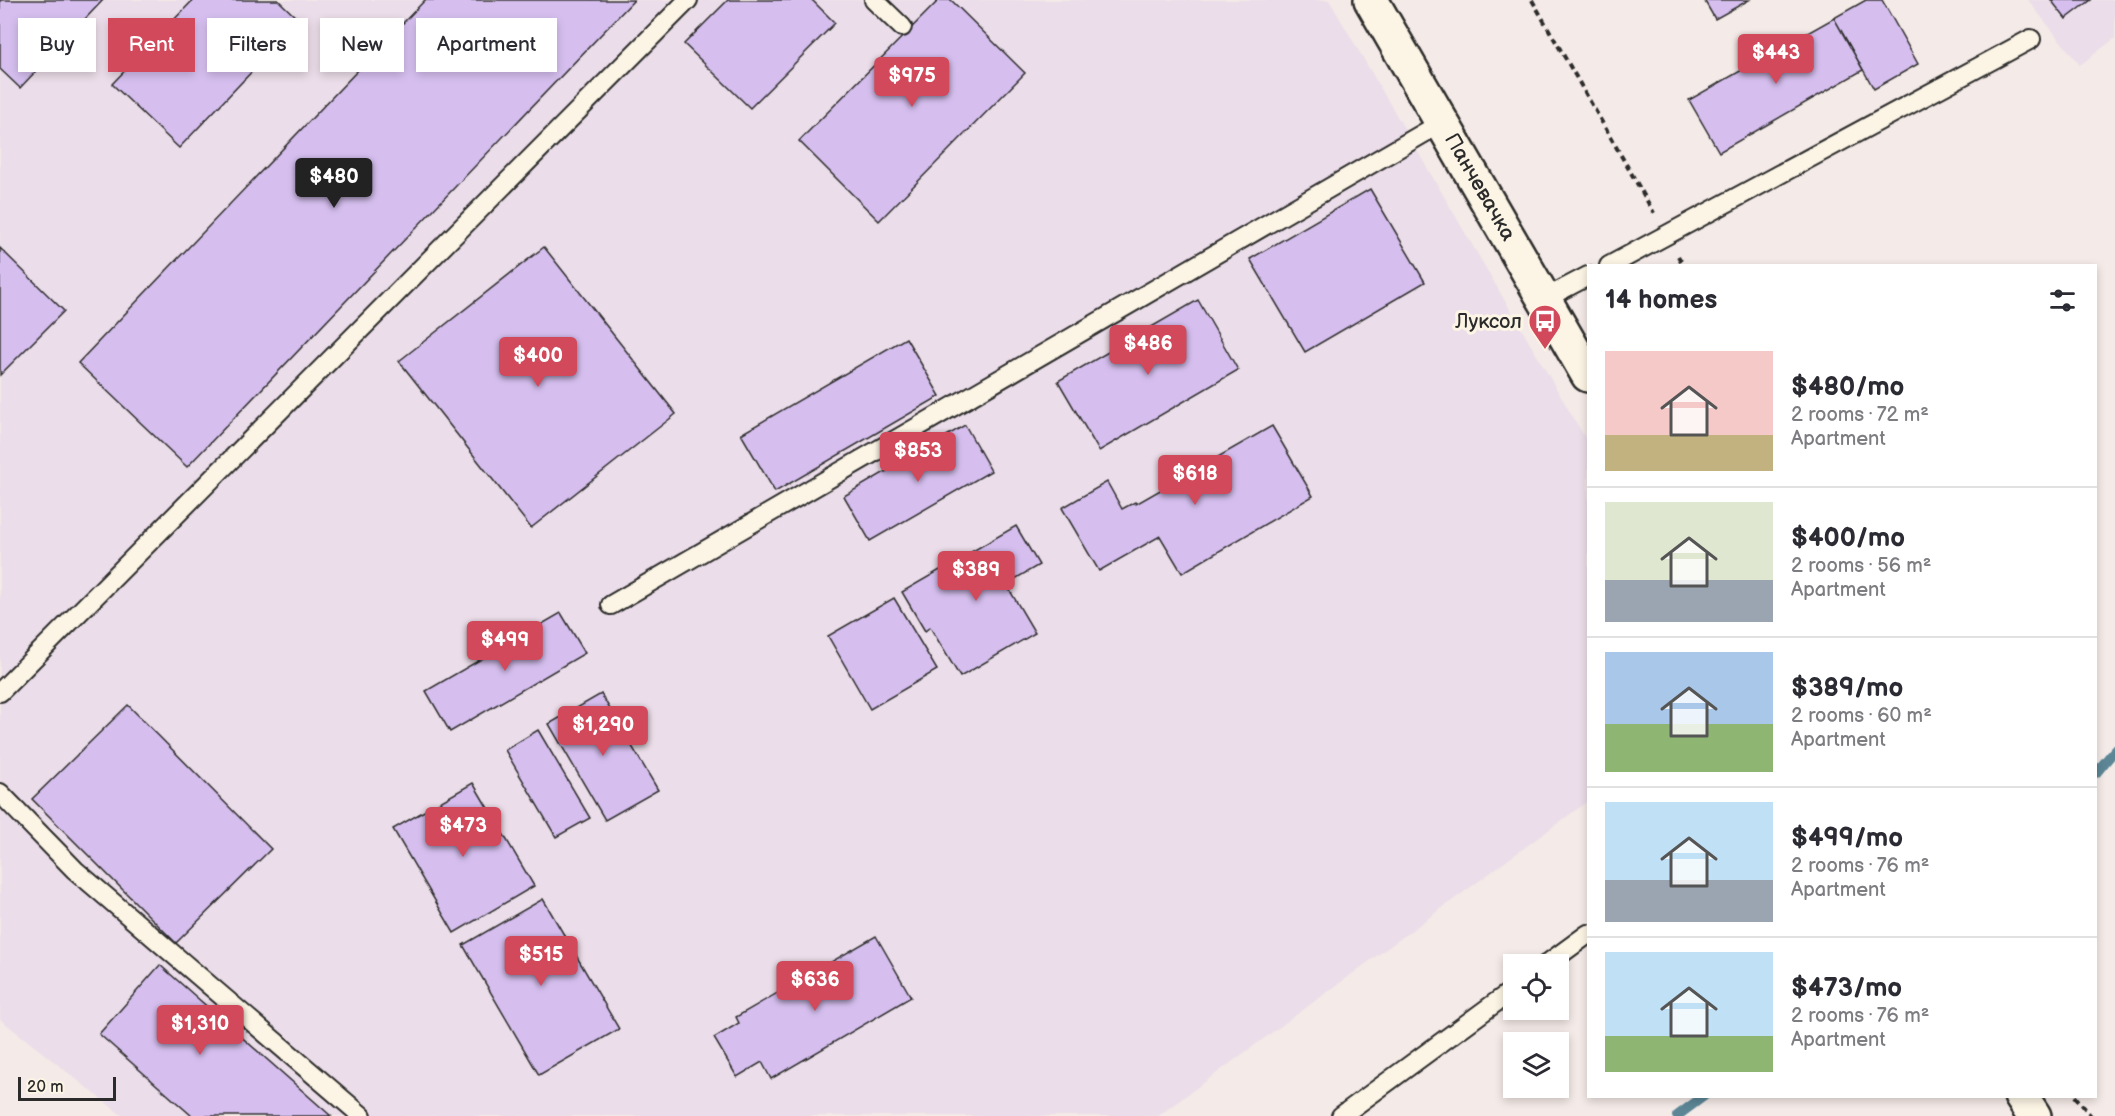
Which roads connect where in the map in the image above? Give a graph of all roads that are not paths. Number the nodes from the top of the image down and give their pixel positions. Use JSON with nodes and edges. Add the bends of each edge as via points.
{"nodes":[{"id":1,"x":688,"y":0,"type":"edge"},
{"id":2,"x":874,"y":0,"type":"edge"},
{"id":3,"x":1371,"y":0,"type":"edge"},
{"id":4,"x":902,"y":27,"type":"dead end"},
{"id":5,"x":2031,"y":39,"type":"dead end"},
{"id":6,"x":1443,"y":122,"type":"junction"},
{"id":7,"x":1613,"y":264,"type":"edge"},
{"id":8,"x":1587,"y":277,"type":"edge"},
{"id":9,"x":1544,"y":299,"type":"junction"},
{"id":10,"x":1579,"y":345,"type":"edge"},
{"id":11,"x":1587,"y":372,"type":"edge"},
{"id":12,"x":611,"y":605,"type":"dead end"},
{"id":13,"x":0,"y":692,"type":"edge"},
{"id":14,"x":0,"y":793,"type":"edge"},
{"id":15,"x":1587,"y":935,"type":"edge"},
{"id":16,"x":1561,"y":954,"type":"edge"},
{"id":17,"x":1503,"y":997,"type":"edge"},
{"id":18,"x":2022,"y":1098,"type":"edge"},
{"id":19,"x":362,"y":1116,"type":"edge"},
{"id":20,"x":1341,"y":1116,"type":"edge"},
{"id":21,"x":2034,"y":1116,"type":"edge"}],
"edges":[{"from":1,"to":13,"type":"lane"},
{"from":2,"to":4,"type":"lane"},
{"from":3,"to":6,"type":"street","name":"Панчевачка"},
{"from":5,"to":7,"type":"lane"},
{"from":6,"to":9,"type":"street","name":"Панчевачка"},
{"from":6,"to":12,"type":"lane"},
{"from":8,"to":9,"type":"lane"},
{"from":9,"to":10,"type":"street","name":"Панчевачка"},
{"from":10,"to":11,"type":"street","name":"Панчевачка"},
{"from":14,"to":19,"type":"lane","via":[[75,870]]},
{"from":15,"to":16,"type":"lane"},
{"from":17,"to":20,"type":"lane"},
{"from":18,"to":21,"type":"street"}]}
